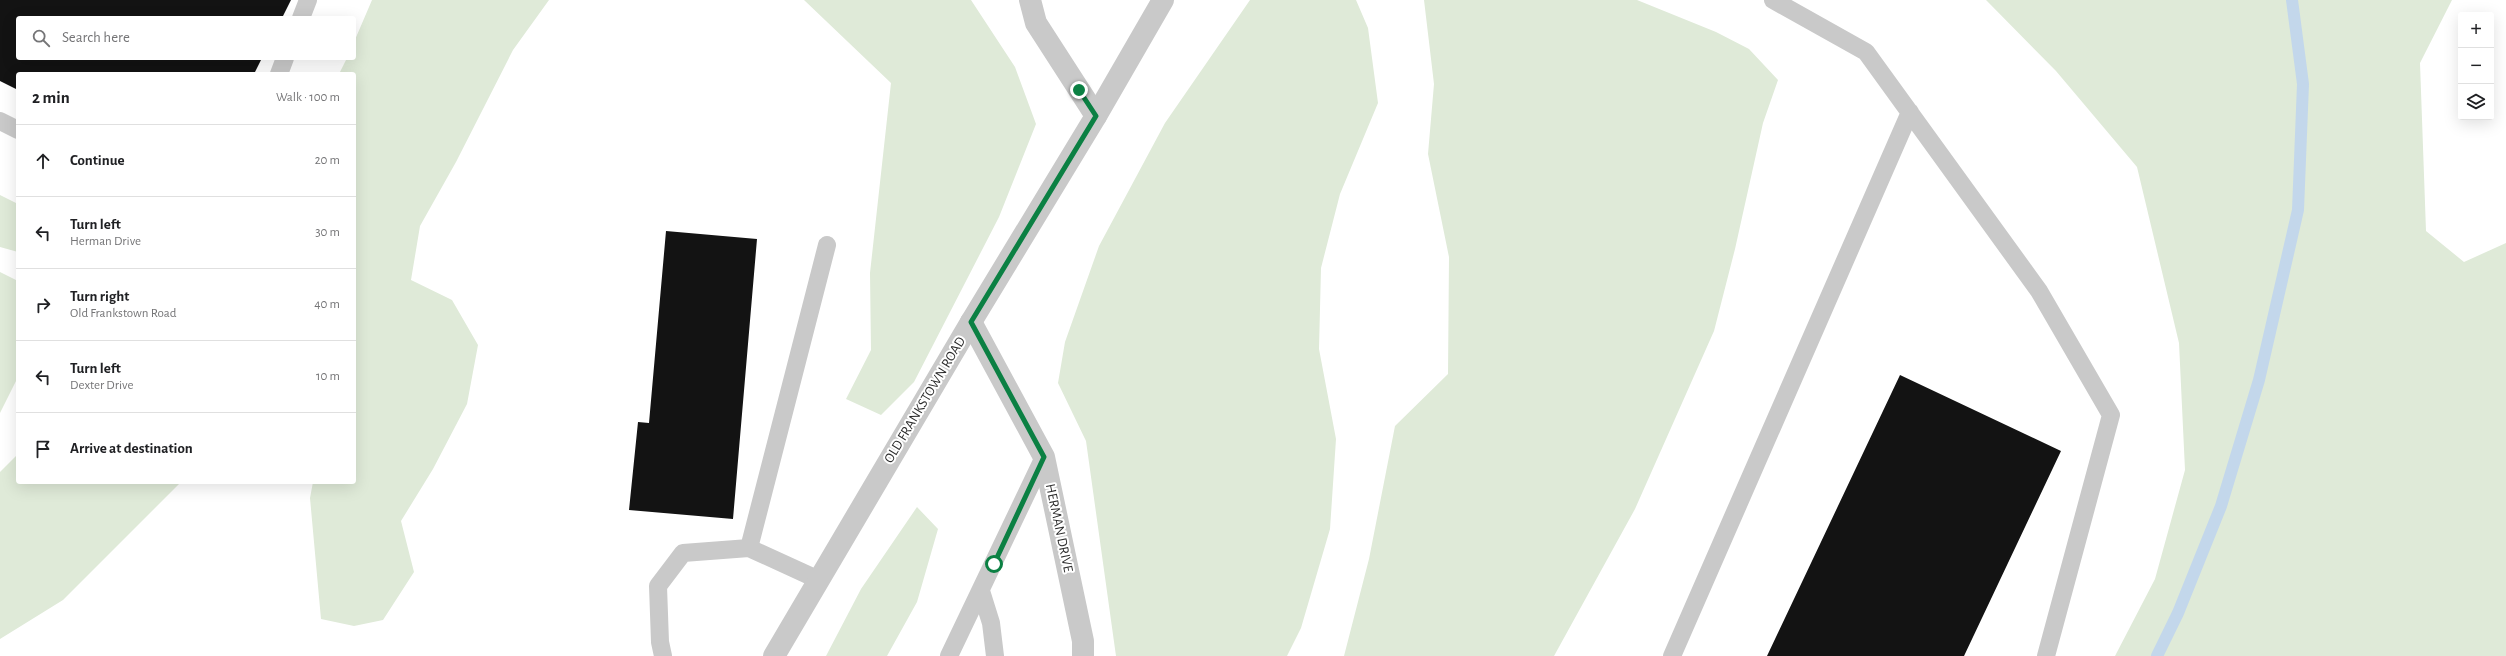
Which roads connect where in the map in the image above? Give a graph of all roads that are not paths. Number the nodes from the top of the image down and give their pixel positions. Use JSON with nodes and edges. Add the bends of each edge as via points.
{"nodes":[{"id":1,"x":308,"y":0,"type":"edge"},
{"id":2,"x":1030,"y":0,"type":"edge"},
{"id":3,"x":1163,"y":0,"type":"edge"},
{"id":4,"x":1774,"y":0,"type":"edge"},
{"id":5,"x":302,"y":16,"type":"edge"},
{"id":6,"x":285,"y":60,"type":"edge"},
{"id":7,"x":280,"y":72,"type":"edge"},
{"id":8,"x":1910,"y":112,"type":"junction"},
{"id":9,"x":1096,"y":116,"type":"junction"},
{"id":10,"x":0,"y":121,"type":"edge"},
{"id":11,"x":16,"y":129,"type":"edge"},
{"id":12,"x":826,"y":245,"type":"dead end"},
{"id":13,"x":971,"y":322,"type":"junction"},
{"id":14,"x":1044,"y":457,"type":"junction"},
{"id":15,"x":749,"y":548,"type":"junction"},
{"id":16,"x":819,"y":580,"type":"junction"},
{"id":17,"x":981,"y":591,"type":"junction"},
{"id":18,"x":663,"y":656,"type":"edge"},
{"id":19,"x":774,"y":656,"type":"edge"},
{"id":20,"x":949,"y":656,"type":"edge"},
{"id":21,"x":995,"y":656,"type":"edge"},
{"id":22,"x":1083,"y":656,"type":"edge"},
{"id":23,"x":1672,"y":656,"type":"edge"},
{"id":24,"x":2046,"y":656,"type":"edge"}],
"edges":[{"from":1,"to":5,"type":"lane"},
{"from":2,"to":9,"type":"street","via":[[1036,23]]},
{"from":3,"to":9,"type":"street","name":"OLD FRANKSTOWN ROAD"},
{"from":4,"to":8,"type":"lane","via":[[1866,52]]},
{"from":6,"to":7,"type":"lane"},
{"from":8,"to":23,"type":"lane"},
{"from":8,"to":24,"type":"lane","via":[[2039,291],[2111,415]]},
{"from":9,"to":13,"type":"street","name":"OLD FRANKSTOWN ROAD"},
{"from":10,"to":11,"type":"lane"},
{"from":12,"to":15,"type":"lane"},
{"from":13,"to":14,"type":"street","name":"HERMAN DRIVE"},
{"from":13,"to":16,"type":"street","name":"OLD FRANKSTOWN ROAD"},
{"from":14,"to":17,"type":"lane"},
{"from":14,"to":22,"type":"street","name":"HERMAN DRIVE","via":[[1083,641]]},
{"from":15,"to":16,"type":"lane"},
{"from":15,"to":18,"type":"lane","via":[[683,553],[658,586]]},
{"from":16,"to":19,"type":"street","name":"OLD FRANKSTOWN ROAD"},
{"from":17,"to":20,"type":"lane"},
{"from":17,"to":21,"type":"lane","via":[[991,623]]}]}
